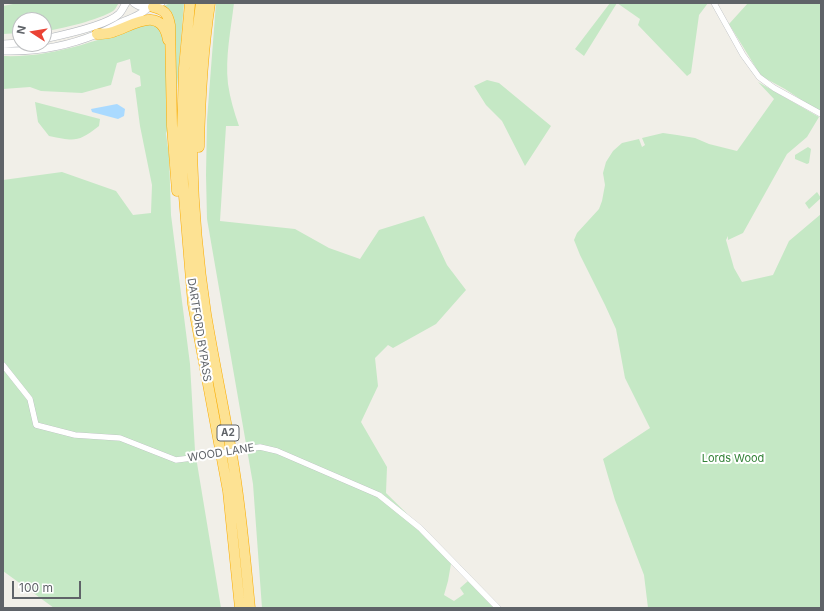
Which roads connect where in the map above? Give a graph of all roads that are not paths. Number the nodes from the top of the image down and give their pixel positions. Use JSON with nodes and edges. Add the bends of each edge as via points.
{"nodes":[{"id":1,"x":126,"y":3,"type":"edge"},
{"id":2,"x":134,"y":3,"type":"edge"},
{"id":3,"x":190,"y":3,"type":"edge"},
{"id":4,"x":201,"y":3,"type":"edge"},
{"id":5,"x":210,"y":3,"type":"edge"},
{"id":6,"x":714,"y":3,"type":"edge"},
{"id":7,"x":154,"y":6,"type":"edge"},
{"id":8,"x":97,"y":34,"type":"junction"},
{"id":9,"x":52,"y":37,"type":"edge"},
{"id":10,"x":170,"y":45,"type":"junction"},
{"id":11,"x":3,"y":51,"type":"edge"},
{"id":12,"x":821,"y":114,"type":"edge"},
{"id":13,"x":199,"y":258,"type":"junction"},
{"id":14,"x":193,"y":304,"type":"junction"},
{"id":15,"x":3,"y":365,"type":"edge"},
{"id":16,"x":240,"y":608,"type":"edge"},
{"id":17,"x":250,"y":608,"type":"edge"},
{"id":18,"x":498,"y":608,"type":"edge"}],
"edges":[{"from":1,"to":9,"type":"main road","via":[[118,14],[106,20]]},
{"from":2,"to":7,"type":"main road","via":[[140,7]]},
{"from":3,"to":14,"type":"highway","name":"DARTFORD BYPASS","number":"A2","via":[[182,133],[183,184]]},
{"from":4,"to":13,"type":"highway","name":"DARTFORD BYPASS","number":"A2","via":[[192,112],[193,182]]},
{"from":5,"to":13,"type":"highway","number":"A2","via":[[200,109],[199,186],[202,237]]},
{"from":6,"to":12,"type":"street","via":[[743,55],[759,77]]},
{"from":7,"to":8,"type":"main road"},
{"from":7,"to":10,"type":"highway","via":[[168,16]]},
{"from":8,"to":10,"type":"highway","via":[[112,33],[148,19],[163,27]]},
{"from":8,"to":11,"type":"main road","via":[[49,47]]},
{"from":10,"to":14,"type":"highway","via":[[172,126],[180,233]]},
{"from":13,"to":17,"type":"highway","name":"DARTFORD BYPASS","number":"A2","via":[[208,328],[233,462]]},
{"from":14,"to":16,"type":"highway","name":"DARTFORD BYPASS","number":"A2","via":[[228,491]]},
{"from":15,"to":18,"type":"street","name":"WOOD LANE","bridge":true,"via":[[30,399],[36,425],[75,435],[120,438],[176,460],[260,447],[277,451],[379,495],[420,528]]}]}
